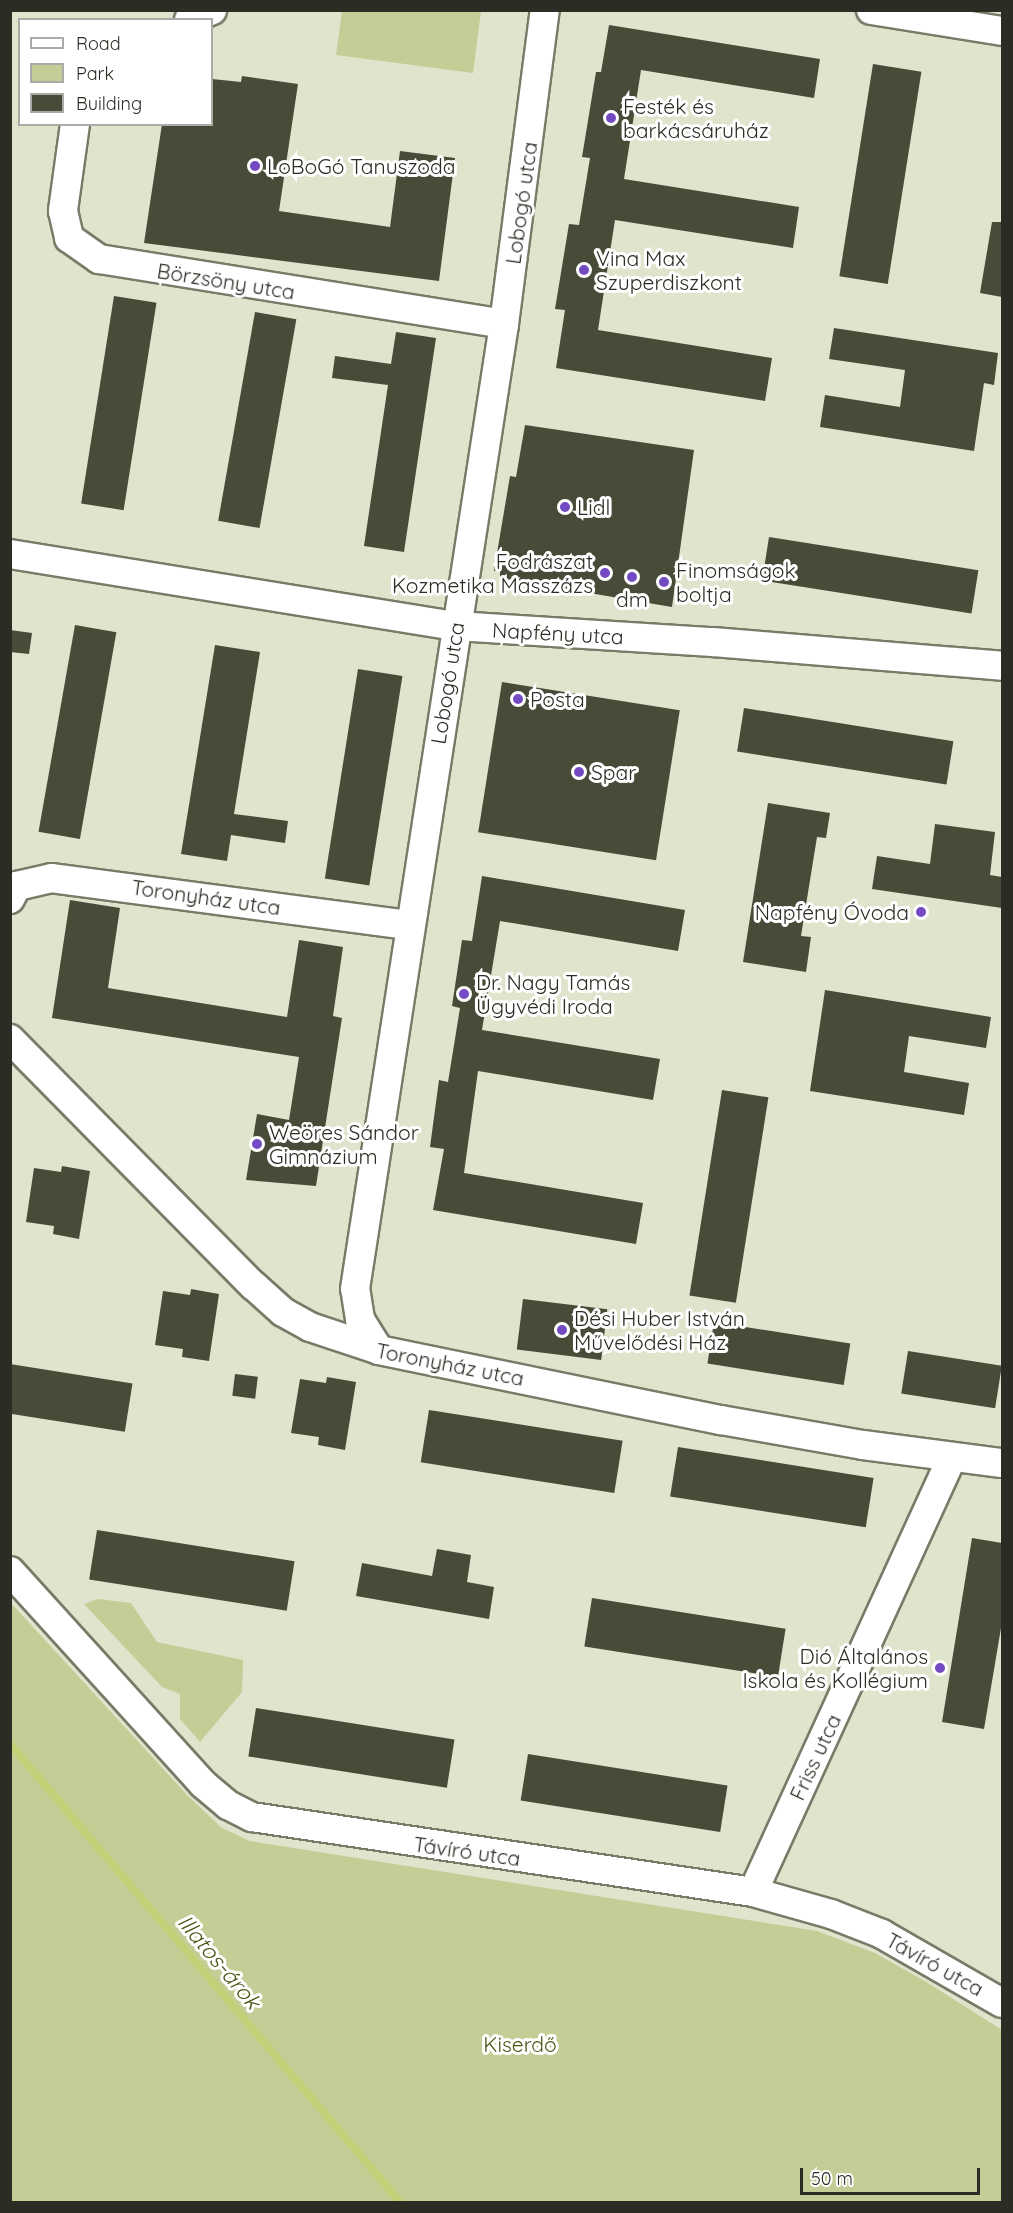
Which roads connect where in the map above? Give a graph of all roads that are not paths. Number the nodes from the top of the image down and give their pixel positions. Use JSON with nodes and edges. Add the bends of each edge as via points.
{"nodes":[{"id":1,"x":212,"y":10,"type":"edge"},
{"id":2,"x":545,"y":10,"type":"edge"},
{"id":3,"x":871,"y":10,"type":"edge"},
{"id":4,"x":194,"y":18,"type":"edge"},
{"id":5,"x":1002,"y":31,"type":"edge"},
{"id":6,"x":75,"y":126,"type":"edge"},
{"id":7,"x":504,"y":324,"type":"junction"},
{"id":8,"x":10,"y":554,"type":"edge"},
{"id":9,"x":456,"y":626,"type":"junction"},
{"id":10,"x":1002,"y":666,"type":"edge"},
{"id":11,"x":10,"y":899,"type":"edge"},
{"id":12,"x":410,"y":926,"type":"junction"},
{"id":13,"x":10,"y":1039,"type":"edge"},
{"id":14,"x":379,"y":1350,"type":"junction"},
{"id":15,"x":952,"y":1458,"type":"junction"},
{"id":16,"x":1002,"y":1463,"type":"edge"},
{"id":17,"x":14,"y":1581,"type":"edge"},
{"id":18,"x":753,"y":1892,"type":"junction"},
{"id":19,"x":1002,"y":2003,"type":"edge"}],
"edges":[{"from":1,"to":4,"type":"street"},
{"from":2,"to":7,"type":"street","name":"Lobogó utca"},
{"from":3,"to":5,"type":"street"},
{"from":6,"to":7,"type":"street","name":"Börzsöny utca","via":[[63,211],[69,238],[99,259]]},
{"from":7,"to":9,"type":"street","name":"Lobogó utca"},
{"from":8,"to":9,"type":"street","name":"Napfény utca"},
{"from":9,"to":10,"type":"street","name":"Napfény utca"},
{"from":9,"to":12,"type":"street","name":"Lobogó utca"},
{"from":11,"to":12,"type":"street","name":"Toronyház utca","via":[[17,886],[63,879]]},
{"from":12,"to":14,"type":"street","name":"Lobogó utca","via":[[355,1289],[360,1319]]},
{"from":13,"to":14,"type":"street","name":"Toronyház utca","via":[[283,1312],[345,1342]]},
{"from":14,"to":15,"type":"street","name":"Toronyház utca","via":[[721,1420]]},
{"from":15,"to":16,"type":"street","name":"Toronyház utca"},
{"from":15,"to":18,"type":"street","name":"Friss utca"},
{"from":17,"to":18,"type":"street","name":"Távíró utca","via":[[203,1784],[228,1805],[252,1817]]},
{"from":18,"to":19,"type":"street","name":"Távíró utca","via":[[831,1914],[882,1934]]}]}
